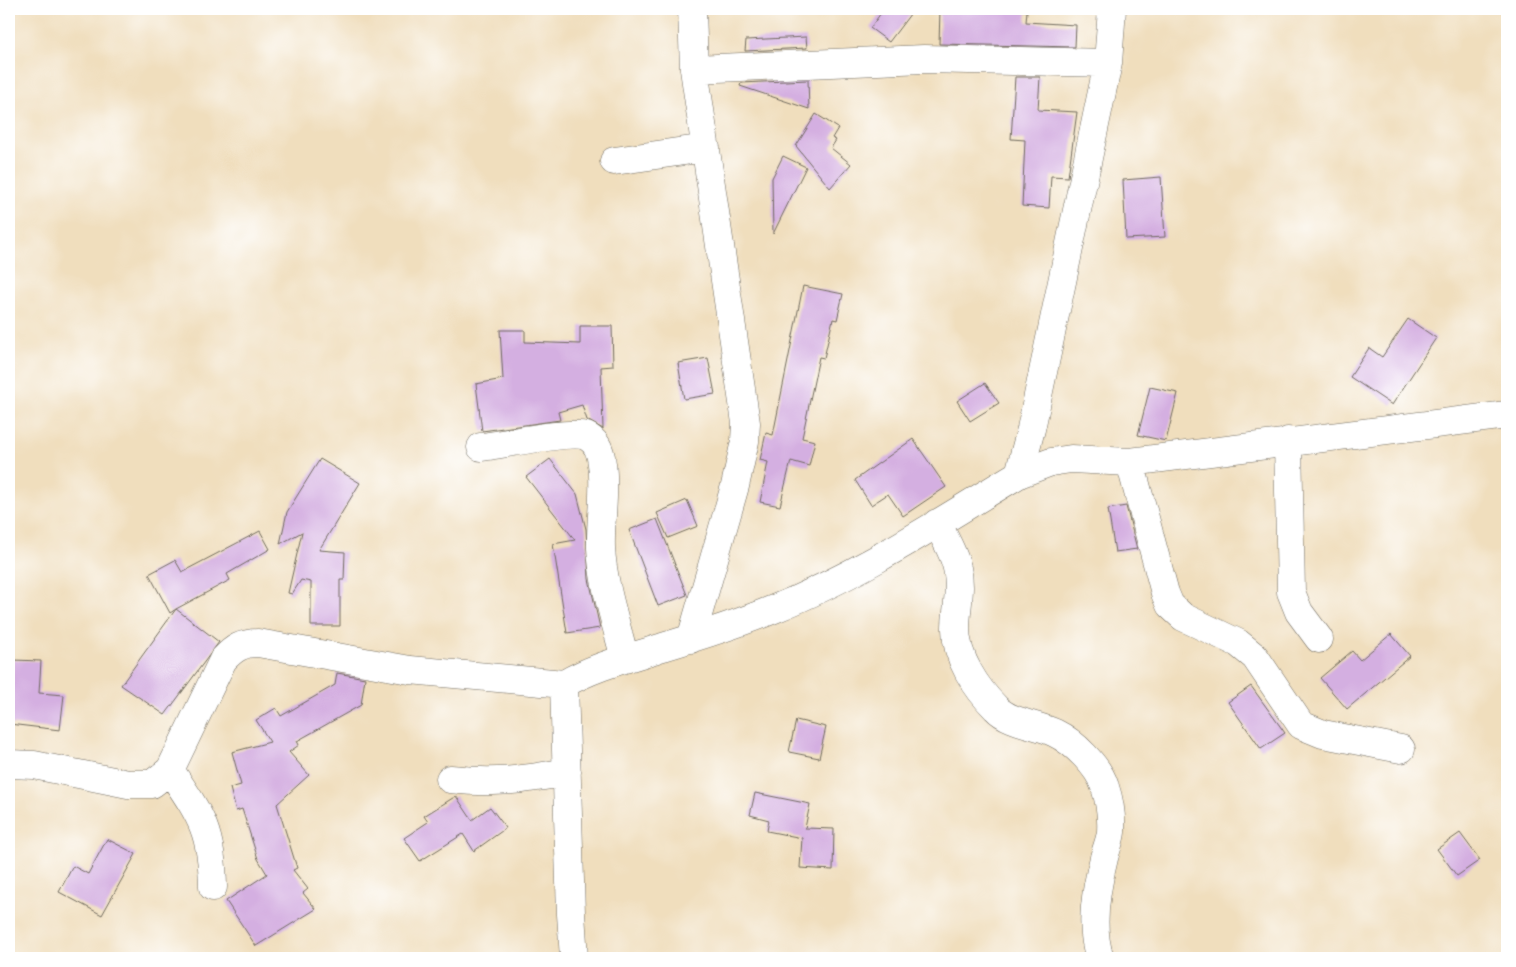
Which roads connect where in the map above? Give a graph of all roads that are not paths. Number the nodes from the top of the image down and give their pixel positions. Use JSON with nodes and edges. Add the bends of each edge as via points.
{"nodes":[{"id":1,"x":692,"y":9,"type":"edge"},
{"id":2,"x":1112,"y":9,"type":"edge"},
{"id":3,"x":1108,"y":63,"type":"junction"},
{"id":4,"x":694,"y":69,"type":"junction"},
{"id":5,"x":706,"y":148,"type":"junction"},
{"id":6,"x":614,"y":161,"type":"dead end"},
{"id":7,"x":1507,"y":415,"type":"edge"},
{"id":8,"x":1288,"y":441,"type":"junction"},
{"id":9,"x":481,"y":447,"type":"dead end"},
{"id":10,"x":1130,"y":462,"type":"junction"},
{"id":11,"x":1019,"y":474,"type":"junction"},
{"id":12,"x":937,"y":523,"type":"junction"},
{"id":13,"x":691,"y":639,"type":"junction"},
{"id":14,"x":1319,"y":639,"type":"dead end"},
{"id":15,"x":625,"y":659,"type":"junction"},
{"id":16,"x":564,"y":684,"type":"junction"},
{"id":17,"x":1400,"y":749,"type":"dead end"},
{"id":18,"x":9,"y":764,"type":"edge"},
{"id":19,"x":170,"y":770,"type":"junction"},
{"id":20,"x":567,"y":772,"type":"junction"},
{"id":21,"x":450,"y":779,"type":"dead end"},
{"id":22,"x":213,"y":887,"type":"dead end"},
{"id":23,"x":574,"y":958,"type":"edge"},
{"id":24,"x":1100,"y":958,"type":"edge"}],
"edges":[{"from":1,"to":4,"type":"street"},
{"from":2,"to":3,"type":"street"},
{"from":3,"to":4,"type":"street","via":[[924,59]]},
{"from":3,"to":11,"type":"street"},
{"from":4,"to":5,"type":"street"},
{"from":5,"to":6,"type":"street"},
{"from":5,"to":13,"type":"street","via":[[746,423],[735,486]]},
{"from":7,"to":8,"type":"street"},
{"from":8,"to":10,"type":"street"},
{"from":8,"to":14,"type":"street","via":[[1291,592],[1299,612]]},
{"from":9,"to":15,"type":"street","via":[[569,435],[586,436],[598,446],[604,492],[601,550]]},
{"from":10,"to":11,"type":"street","via":[[1071,458]]},
{"from":10,"to":17,"type":"street","via":[[1170,605],[1184,617],[1238,643],[1255,657],[1301,725],[1323,734]]},
{"from":11,"to":12,"type":"street"},
{"from":12,"to":13,"type":"street","via":[[817,591]]},
{"from":12,"to":24,"type":"street","via":[[957,568],[959,600],[956,629],[970,676],[997,710],[1055,733],[1071,744],[1105,785],[1111,826],[1094,924]]},
{"from":13,"to":15,"type":"street"},
{"from":15,"to":16,"type":"street","via":[[589,670]]},
{"from":16,"to":19,"type":"street","via":[[410,670],[245,643],[223,660]]},
{"from":16,"to":20,"type":"street"},
{"from":18,"to":19,"type":"street","via":[[34,765],[146,785],[161,779]]},
{"from":19,"to":22,"type":"street","via":[[200,816],[209,838],[213,856]]},
{"from":20,"to":21,"type":"street","via":[[520,781],[485,783]]},
{"from":20,"to":23,"type":"street"}]}
